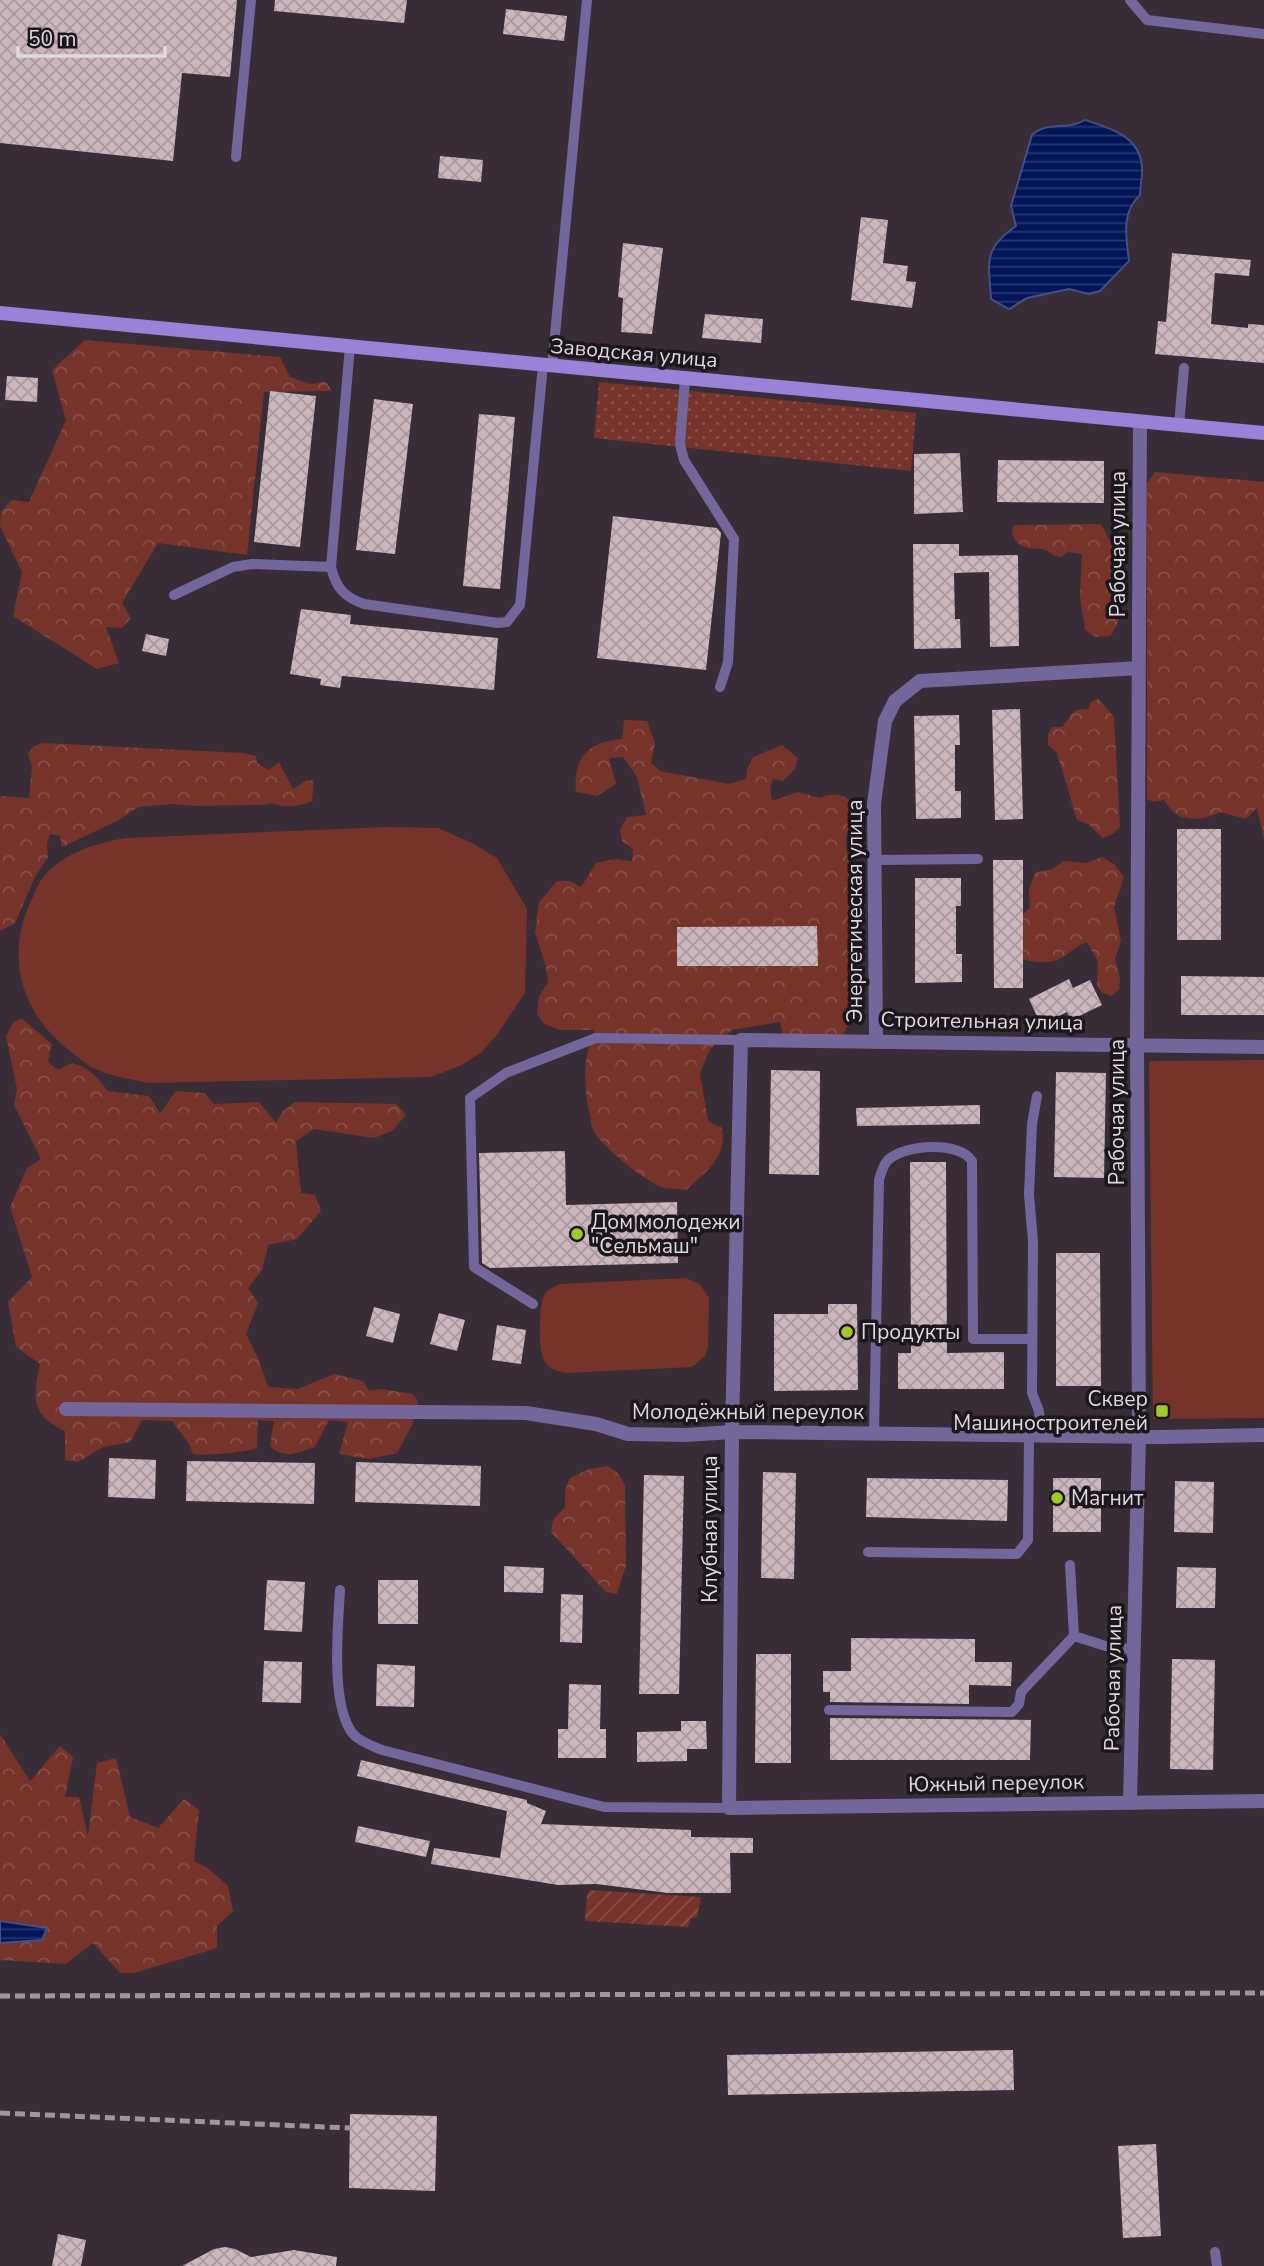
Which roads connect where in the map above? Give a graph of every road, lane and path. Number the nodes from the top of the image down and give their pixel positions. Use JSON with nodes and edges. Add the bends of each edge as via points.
{"nodes":[{"id":1,"x":251,"y":0,"type":"edge"},
{"id":2,"x":587,"y":0,"type":"edge"},
{"id":3,"x":1130,"y":0,"type":"edge"},
{"id":4,"x":1264,"y":34,"type":"edge"},
{"id":5,"x":236,"y":157,"type":"dead end"},
{"id":6,"x":0,"y":313,"type":"edge"},
{"id":7,"x":350,"y":346,"type":"junction"},
{"id":8,"x":548,"y":365,"type":"junction"},
{"id":9,"x":1184,"y":368,"type":"dead end"},
{"id":10,"x":684,"y":379,"type":"junction"},
{"id":11,"x":1140,"y":422,"type":"junction"},
{"id":12,"x":1179,"y":425,"type":"junction"},
{"id":13,"x":1264,"y":433,"type":"edge"},
{"id":14,"x":331,"y":567,"type":"junction"},
{"id":15,"x":174,"y":595,"type":"dead end"},
{"id":16,"x":1139,"y":668,"type":"junction"},
{"id":17,"x":720,"y":687,"type":"dead end"},
{"id":18,"x":978,"y":859,"type":"dead end"},
{"id":19,"x":874,"y":860,"type":"junction"},
{"id":20,"x":741,"y":1040,"type":"junction"},
{"id":21,"x":876,"y":1040,"type":"junction"},
{"id":22,"x":1137,"y":1045,"type":"junction"},
{"id":23,"x":1264,"y":1046,"type":"edge"},
{"id":24,"x":1037,"y":1096,"type":"dead end"},
{"id":25,"x":533,"y":1304,"type":"dead end"},
{"id":26,"x":1031,"y":1339,"type":"junction"},
{"id":27,"x":66,"y":1409,"type":"dead end"},
{"id":28,"x":732,"y":1432,"type":"junction"},
{"id":29,"x":874,"y":1434,"type":"junction"},
{"id":30,"x":1264,"y":1435,"type":"edge"},
{"id":31,"x":1035,"y":1436,"type":"junction"},
{"id":32,"x":1139,"y":1437,"type":"junction"},
{"id":33,"x":867,"y":1552,"type":"dead end"},
{"id":34,"x":1070,"y":1565,"type":"dead end"},
{"id":35,"x":340,"y":1590,"type":"dead end"},
{"id":36,"x":1074,"y":1636,"type":"junction"},
{"id":37,"x":1135,"y":1649,"type":"junction"},
{"id":38,"x":829,"y":1710,"type":"dead end"},
{"id":39,"x":1130,"y":1801,"type":"junction"},
{"id":40,"x":1264,"y":1801,"type":"edge"},
{"id":41,"x":729,"y":1808,"type":"junction"},
{"id":42,"x":1215,"y":2252,"type":"dead end"},
{"id":43,"x":1217,"y":2266,"type":"edge"}],
"edges":[{"from":1,"to":5,"type":"lane"},
{"from":2,"to":8,"type":"lane"},
{"from":3,"to":4,"type":"lane","via":[[1147,20]]},
{"from":6,"to":7,"type":"street","name":"Заводская улица"},
{"from":7,"to":8,"type":"street","name":"Заводская улица"},
{"from":7,"to":14,"type":"lane"},
{"from":8,"to":10,"type":"street","name":"Заводская улица"},
{"from":8,"to":14,"type":"lane","via":[[520,605],[508,622],[364,604],[340,591]]},
{"from":9,"to":12,"type":"lane"},
{"from":10,"to":11,"type":"street","name":"Заводская улица"},
{"from":10,"to":17,"type":"lane","via":[[680,444],[684,460],[734,539],[728,662]]},
{"from":11,"to":12,"type":"street","name":"Заводская улица"},
{"from":11,"to":16,"type":"street","name":"Рабочая улица"},
{"from":12,"to":13,"type":"street","name":"Заводская улица"},
{"from":14,"to":15,"type":"lane","via":[[233,567]]},
{"from":16,"to":19,"type":"street","name":"Энергетическая улица","via":[[920,681],[907,690],[895,701],[885,722],[874,804]]},
{"from":16,"to":22,"type":"street","name":"Рабочая улица"},
{"from":18,"to":19,"type":"lane"},
{"from":19,"to":21,"type":"street","name":"Энергетическая улица"},
{"from":20,"to":21,"type":"street","name":"Строительная улица"},
{"from":20,"to":25,"type":"lane","via":[[596,1038],[506,1073],[470,1098],[474,1267]]},
{"from":20,"to":28,"type":"street","name":"Клубная улица"},
{"from":21,"to":22,"type":"street","name":"Строительная улица"},
{"from":22,"to":23,"type":"street","name":"Строительная улица"},
{"from":22,"to":32,"type":"street","name":"Рабочая улица"},
{"from":24,"to":26,"type":"lane","via":[[1029,1195]]},
{"from":26,"to":29,"type":"lane","via":[[973,1339],[972,1161],[968,1155],[926,1147],[890,1158],[879,1180]]},
{"from":26,"to":31,"type":"lane","via":[[1032,1393],[1039,1411]]},
{"from":27,"to":28,"type":"street","name":"Молодёжный переулок","via":[[526,1413],[628,1434]]},
{"from":28,"to":29,"type":"street","name":"Молодёжный переулок"},
{"from":28,"to":41,"type":"street","name":"Клубная улица"},
{"from":29,"to":31,"type":"street","name":"Молодёжный переулок"},
{"from":30,"to":32,"type":"street","name":"Молодёжный переулок"},
{"from":31,"to":32,"type":"street","name":"Молодёжный переулок"},
{"from":31,"to":33,"type":"lane","via":[[1028,1540],[1017,1554]]},
{"from":32,"to":37,"type":"street","name":"Рабочая улица"},
{"from":34,"to":36,"type":"lane"},
{"from":35,"to":41,"type":"lane","via":[[340,1701],[345,1720],[365,1742],[604,1807]]},
{"from":36,"to":37,"type":"lane","via":[[1112,1648]]},
{"from":36,"to":38,"type":"lane","via":[[1021,1692],[1013,1712]]},
{"from":37,"to":39,"type":"street","name":"Рабочая улица"},
{"from":39,"to":40,"type":"street","name":"Южный переулок"},
{"from":39,"to":41,"type":"street","name":"Южный переулок"},
{"from":42,"to":43,"type":"lane"}]}
